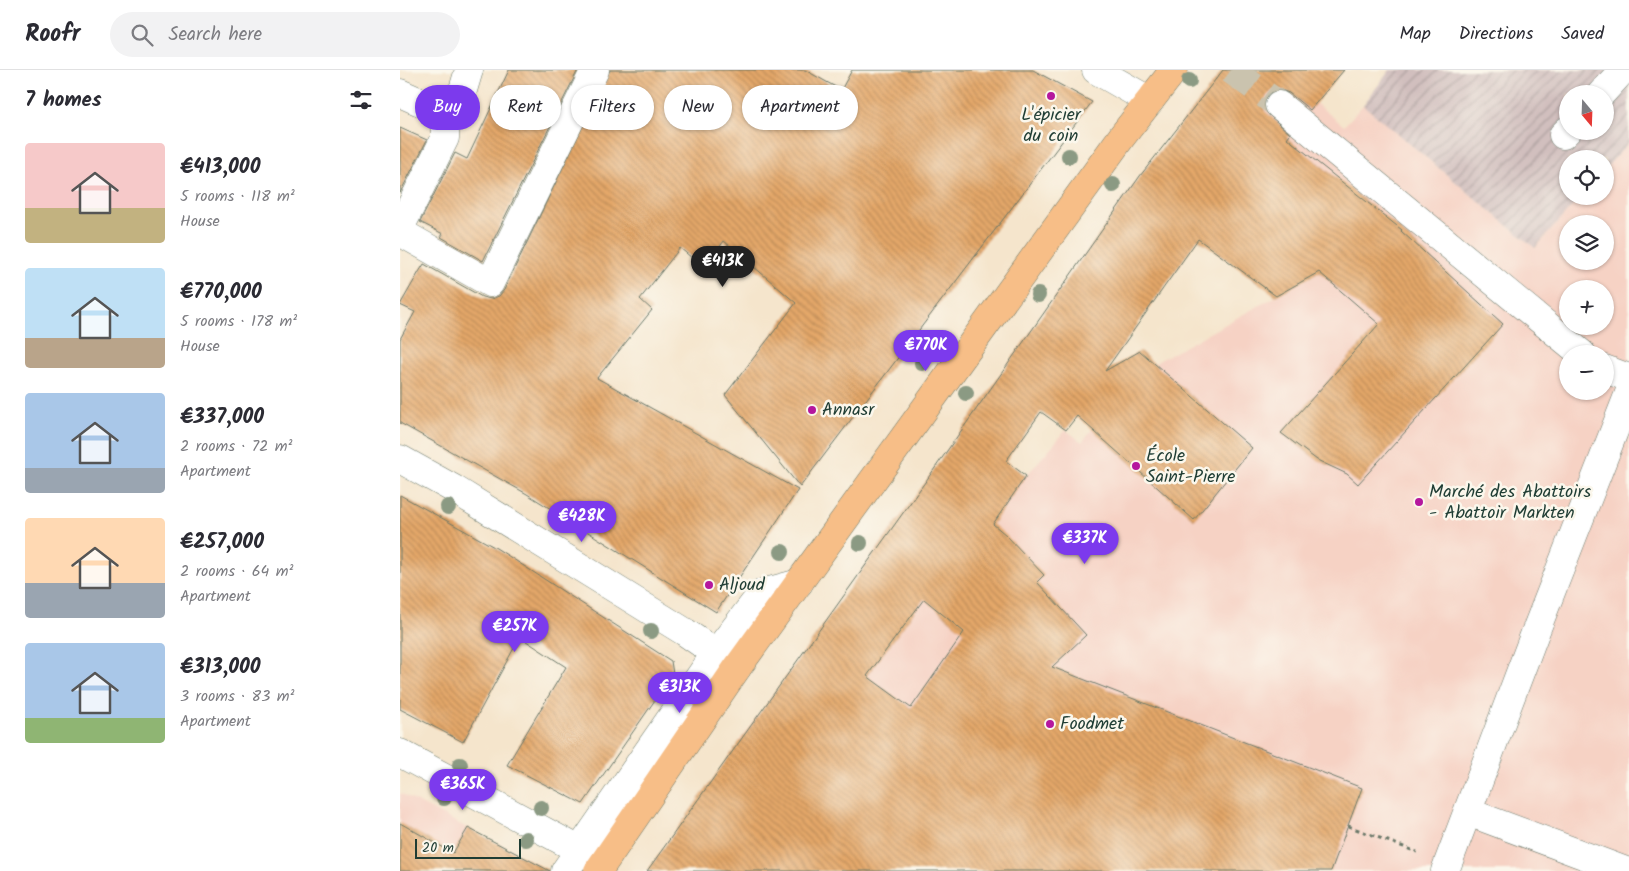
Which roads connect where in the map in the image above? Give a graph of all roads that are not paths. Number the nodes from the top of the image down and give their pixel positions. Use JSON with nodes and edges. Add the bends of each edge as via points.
{"nodes":[{"id":1,"x":469,"y":70,"type":"edge"},
{"id":2,"x":595,"y":70,"type":"edge"},
{"id":3,"x":1096,"y":70,"type":"edge"},
{"id":4,"x":1174,"y":70,"type":"edge"},
{"id":5,"x":1623,"y":70,"type":"edge"},
{"id":6,"x":464,"y":85,"type":"edge"},
{"id":7,"x":1609,"y":85,"type":"edge"},
{"id":8,"x":400,"y":94,"type":"edge"},
{"id":9,"x":415,"y":100,"type":"edge"},
{"id":10,"x":1150,"y":101,"type":"junction"},
{"id":11,"x":1279,"y":105,"type":"tunnel mouth"},
{"id":12,"x":445,"y":130,"type":"edge"},
{"id":13,"x":400,"y":230,"type":"edge"},
{"id":14,"x":1571,"y":345,"type":"edge"},
{"id":15,"x":1614,"y":372,"type":"edge"},
{"id":16,"x":1629,"y":378,"type":"edge"},
{"id":17,"x":1629,"y":393,"type":"edge"},
{"id":18,"x":400,"y":459,"type":"edge"},
{"id":19,"x":727,"y":660,"type":"junction"},
{"id":20,"x":400,"y":753,"type":"edge"},
{"id":21,"x":1468,"y":812,"type":"junction"},
{"id":22,"x":572,"y":860,"type":"edge"},
{"id":23,"x":601,"y":867,"type":"edge"},
{"id":24,"x":1447,"y":867,"type":"edge"},
{"id":25,"x":1626,"y":871,"type":"edge"}],
"edges":[{"from":1,"to":6,"type":"street"},
{"from":2,"to":13,"type":"street","via":[[490,283]]},
{"from":3,"to":10,"type":"street"},
{"from":4,"to":10,"type":"main road"},
{"from":5,"to":7,"type":"street"},
{"from":8,"to":9,"type":"street"},
{"from":10,"to":19,"type":"main road","via":[[799,583]]},
{"from":11,"to":14,"type":"street"},
{"from":12,"to":13,"type":"street","via":[[445,138]]},
{"from":15,"to":16,"type":"street"},
{"from":17,"to":21,"type":"street"},
{"from":18,"to":19,"type":"street","via":[[454,489]]},
{"from":19,"to":22,"type":"street"},
{"from":19,"to":23,"type":"main road"},
{"from":20,"to":22,"type":"street"},
{"from":21,"to":24,"type":"street"},
{"from":21,"to":25,"type":"street"},
{"from":22,"to":23,"type":"street"}]}
